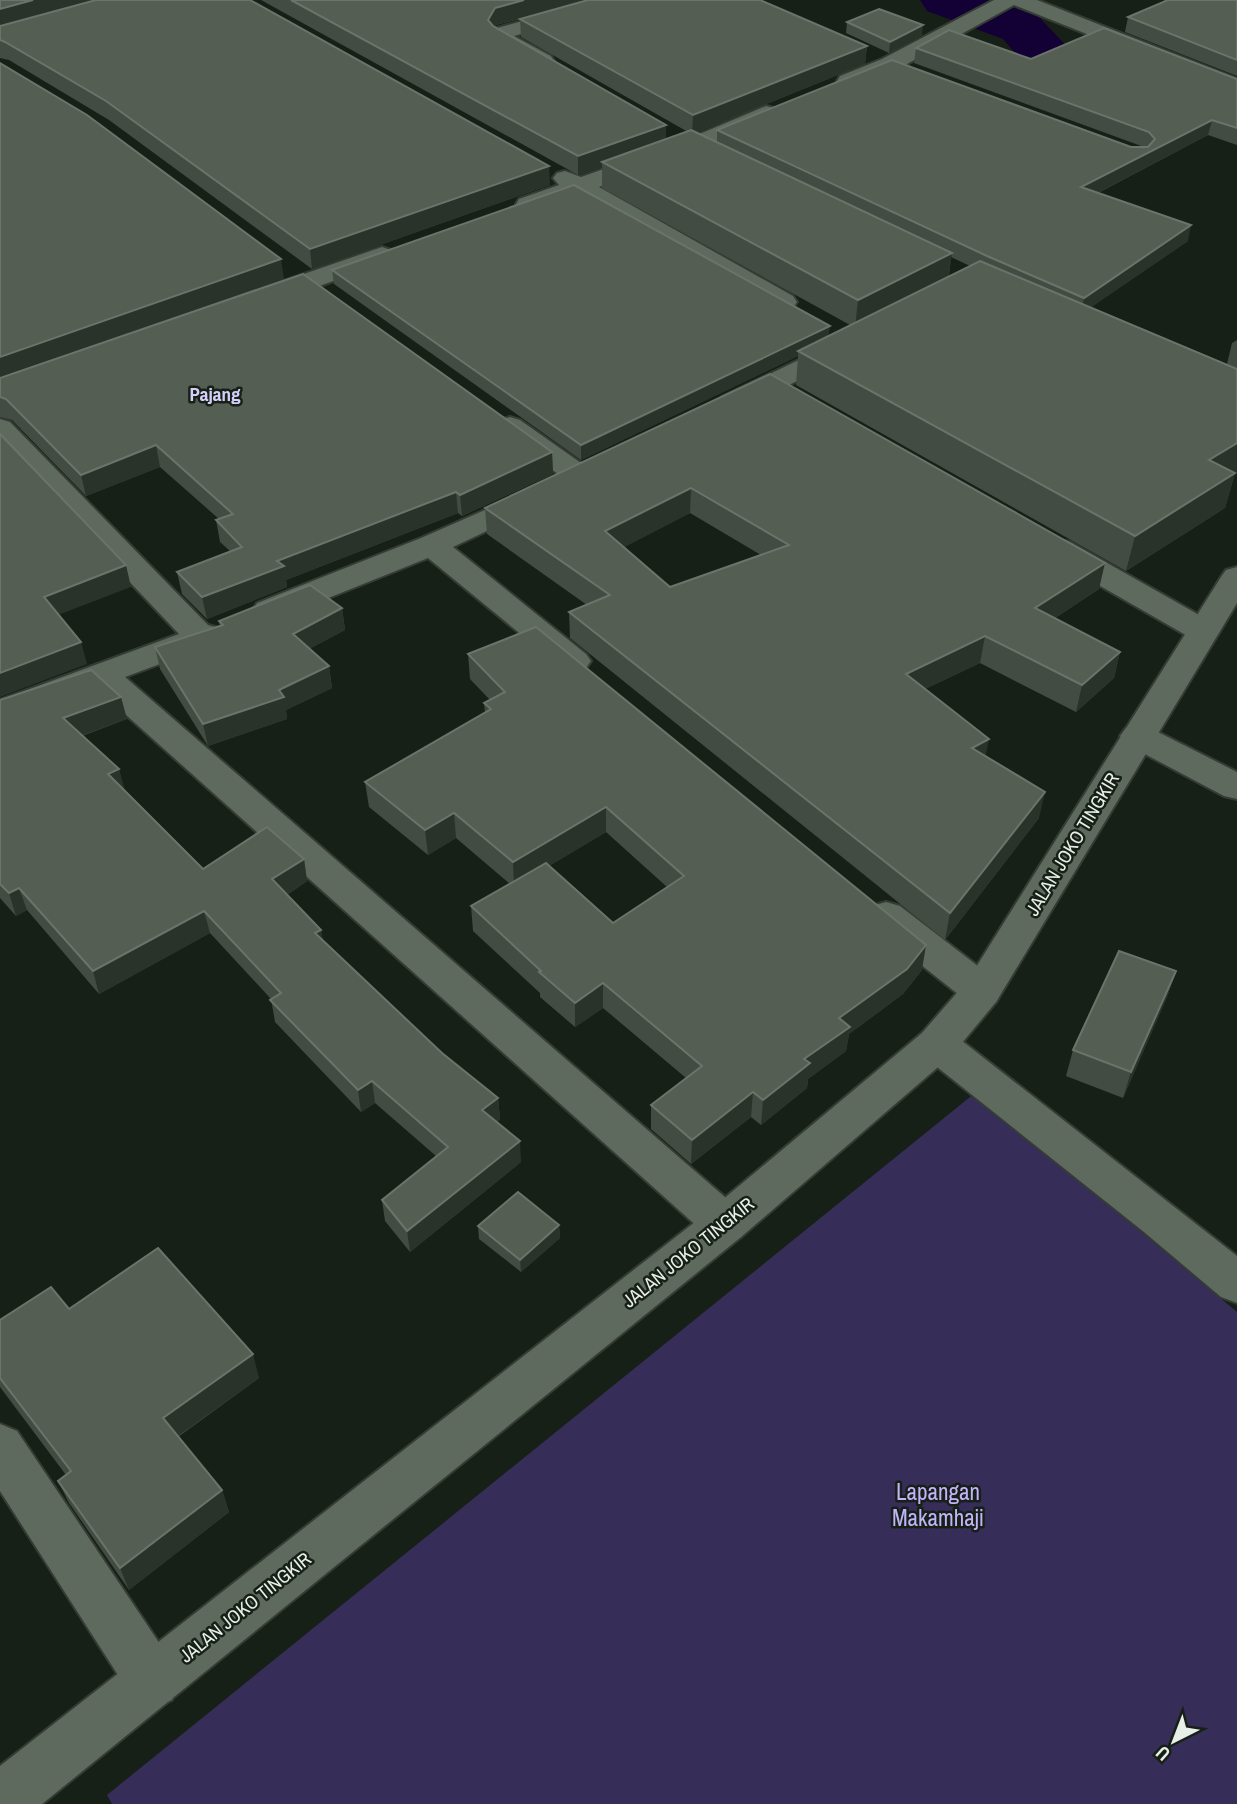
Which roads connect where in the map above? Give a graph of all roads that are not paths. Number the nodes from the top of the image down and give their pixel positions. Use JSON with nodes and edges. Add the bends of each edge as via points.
{"nodes":[{"id":1,"x":1001,"y":3,"type":"edge"},
{"id":2,"x":586,"y":10,"type":"edge"},
{"id":3,"x":865,"y":52,"type":"edge"},
{"id":4,"x":890,"y":64,"type":"junction"},
{"id":5,"x":561,"y":72,"type":"edge"},
{"id":6,"x":916,"y":74,"type":"edge"},
{"id":7,"x":1237,"y":87,"type":"edge"},
{"id":8,"x":827,"y":89,"type":"edge"},
{"id":9,"x":789,"y":104,"type":"edge"},
{"id":10,"x":667,"y":132,"type":"edge"},
{"id":11,"x":691,"y":146,"type":"junction"},
{"id":12,"x":715,"y":158,"type":"edge"},
{"id":13,"x":543,"y":166,"type":"edge"},
{"id":14,"x":579,"y":186,"type":"junction"},
{"id":15,"x":501,"y":213,"type":"edge"},
{"id":16,"x":398,"y":250,"type":"edge"},
{"id":17,"x":286,"y":265,"type":"dead end"},
{"id":18,"x":308,"y":281,"type":"junction"},
{"id":19,"x":331,"y":298,"type":"edge"},
{"id":20,"x":244,"y":304,"type":"edge"},
{"id":21,"x":805,"y":314,"type":"edge"},
{"id":22,"x":849,"y":334,"type":"edge"},
{"id":23,"x":489,"y":411,"type":"edge"},
{"id":24,"x":710,"y":414,"type":"edge"},
{"id":25,"x":0,"y":428,"type":"edge"},
{"id":26,"x":1037,"y":537,"type":"edge"},
{"id":27,"x":432,"y":545,"type":"junction"},
{"id":28,"x":1237,"y":577,"type":"edge"},
{"id":29,"x":1203,"y":631,"type":"junction"},
{"id":30,"x":201,"y":637,"type":"junction"},
{"id":31,"x":102,"y":675,"type":"junction"},
{"id":32,"x":594,"y":677,"type":"edge"},
{"id":33,"x":0,"y":712,"type":"edge"},
{"id":34,"x":1138,"y":736,"type":"junction"},
{"id":35,"x":1237,"y":787,"type":"edge"},
{"id":36,"x":864,"y":898,"type":"edge"},
{"id":37,"x":982,"y":991,"type":"junction"},
{"id":38,"x":937,"y":1044,"type":"junction"},
{"id":39,"x":724,"y":1224,"type":"junction"},
{"id":40,"x":1237,"y":1283,"type":"edge"},
{"id":41,"x":0,"y":1447,"type":"edge"},
{"id":42,"x":153,"y":1681,"type":"junction"},
{"id":43,"x":0,"y":1802,"type":"edge"}],
"edges":[{"from":1,"to":4,"type":"street"},
{"from":1,"to":7,"type":"street"},
{"from":2,"to":5,"type":"street","via":[[504,33],[502,38]]},
{"from":3,"to":4,"type":"street"},
{"from":4,"to":6,"type":"street"},
{"from":4,"to":8,"type":"street"},
{"from":9,"to":11,"type":"street"},
{"from":10,"to":11,"type":"street"},
{"from":11,"to":12,"type":"street"},
{"from":11,"to":14,"type":"street"},
{"from":13,"to":14,"type":"street"},
{"from":14,"to":15,"type":"street"},
{"from":14,"to":21,"type":"street"},
{"from":16,"to":18,"type":"street"},
{"from":17,"to":18,"type":"street"},
{"from":18,"to":19,"type":"street"},
{"from":18,"to":20,"type":"street"},
{"from":22,"to":24,"type":"street","via":[[781,392]]},
{"from":23,"to":27,"type":"street","via":[[591,470]]},
{"from":25,"to":30,"type":"street"},
{"from":26,"to":29,"type":"street"},
{"from":27,"to":30,"type":"street"},
{"from":27,"to":32,"type":"street"},
{"from":28,"to":29,"type":"street","name":"JALAN JOKO TINGKIR"},
{"from":29,"to":34,"type":"street","name":"JALAN JOKO TINGKIR"},
{"from":30,"to":31,"type":"street"},
{"from":31,"to":33,"type":"street"},
{"from":31,"to":39,"type":"street"},
{"from":34,"to":35,"type":"street"},
{"from":34,"to":37,"type":"street","name":"JALAN JOKO TINGKIR"},
{"from":36,"to":37,"type":"street"},
{"from":37,"to":38,"type":"street","name":"JALAN JOKO TINGKIR"},
{"from":38,"to":39,"type":"street","name":"JALAN JOKO TINGKIR"},
{"from":38,"to":40,"type":"street"},
{"from":39,"to":42,"type":"street","name":"JALAN JOKO TINGKIR"},
{"from":41,"to":42,"type":"street"},
{"from":42,"to":43,"type":"street","name":"JALAN JOKO TINGKIR"}]}
